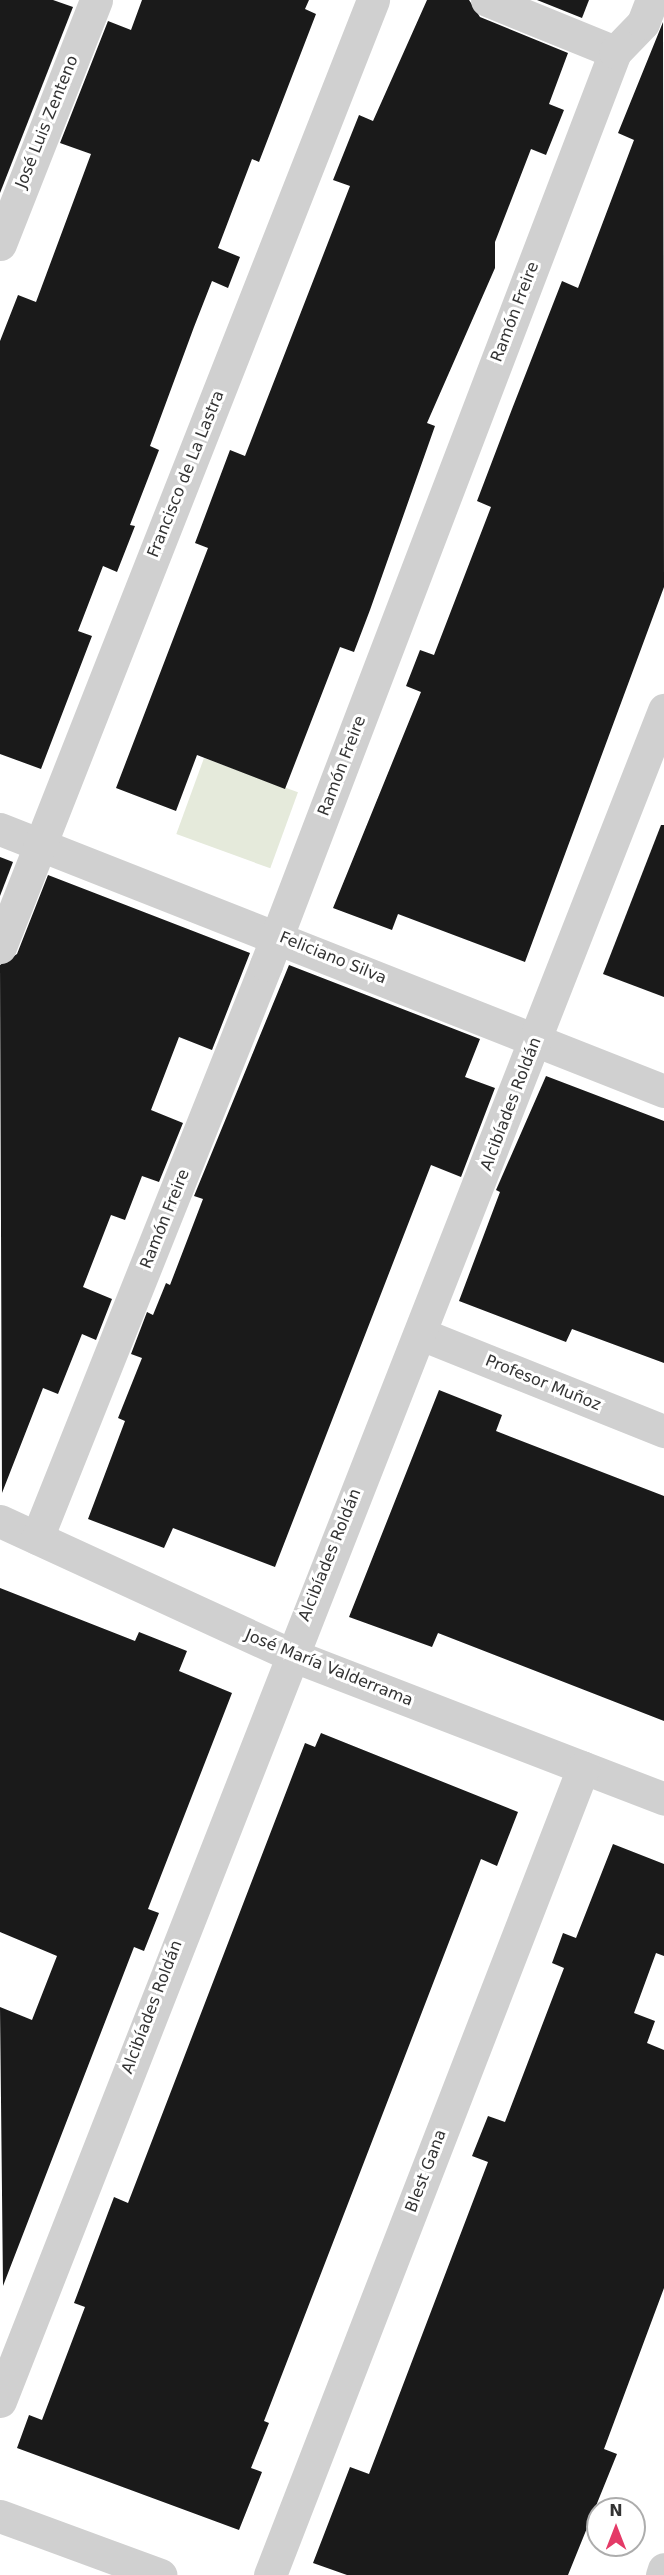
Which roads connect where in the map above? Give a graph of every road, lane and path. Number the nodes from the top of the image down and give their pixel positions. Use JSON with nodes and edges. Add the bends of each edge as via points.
{"nodes":[{"id":1,"x":96,"y":0,"type":"edge"},
{"id":2,"x":373,"y":0,"type":"edge"},
{"id":3,"x":487,"y":0,"type":"edge"},
{"id":4,"x":652,"y":0,"type":"edge"},
{"id":5,"x":615,"y":52,"type":"junction"},
{"id":6,"x":8,"y":195,"type":"edge"},
{"id":7,"x":0,"y":244,"type":"edge"},
{"id":8,"x":664,"y":710,"type":"edge"},
{"id":9,"x":0,"y":830,"type":"edge"},
{"id":10,"x":40,"y":845,"type":"junction"},
{"id":11,"x":278,"y":935,"type":"junction"},
{"id":12,"x":0,"y":947,"type":"edge"},
{"id":13,"x":536,"y":1041,"type":"junction"},
{"id":14,"x":664,"y":1090,"type":"edge"},
{"id":15,"x":421,"y":1335,"type":"junction"},
{"id":16,"x":664,"y":1431,"type":"edge"},
{"id":17,"x":0,"y":1521,"type":"edge"},
{"id":18,"x":37,"y":1538,"type":"junction"},
{"id":19,"x":289,"y":1654,"type":"junction"},
{"id":20,"x":583,"y":1768,"type":"junction"},
{"id":21,"x":664,"y":1799,"type":"edge"},
{"id":22,"x":0,"y":2401,"type":"edge"},
{"id":23,"x":0,"y":2516,"type":"edge"},
{"id":24,"x":664,"y":2569,"type":"edge"},
{"id":25,"x":160,"y":2575,"type":"edge"},
{"id":26,"x":270,"y":2575,"type":"edge"},
{"id":27,"x":662,"y":2575,"type":"edge"}],
"edges":[{"from":1,"to":6,"type":"street","name":"José Luis Zenteno"},
{"from":2,"to":10,"type":"street","name":"Francisco de La Lastra"},
{"from":3,"to":5,"type":"street"},
{"from":4,"to":5,"type":"street","name":"Ramón Freire","via":[[643,23]]},
{"from":5,"to":11,"type":"street","name":"Ramón Freire"},
{"from":6,"to":7,"type":"street","name":"José Luis Zenteno"},
{"from":8,"to":13,"type":"street","name":"Alcibíades Roldán"},
{"from":9,"to":10,"type":"street","name":"Feliciano Silva"},
{"from":10,"to":11,"type":"street","name":"Feliciano Silva"},
{"from":10,"to":12,"type":"street","name":"Francisco de La Lastra"},
{"from":11,"to":13,"type":"street","name":"Feliciano Silva"},
{"from":11,"to":18,"type":"street","name":"Ramón Freire"},
{"from":13,"to":14,"type":"street","name":"Feliciano Silva"},
{"from":13,"to":15,"type":"street","name":"Alcibíades Roldán"},
{"from":15,"to":16,"type":"street","name":"Profesor Muñoz"},
{"from":15,"to":19,"type":"street","name":"Alcibíades Roldán"},
{"from":17,"to":18,"type":"street","name":"José María Valderrama"},
{"from":18,"to":19,"type":"street","name":"José María Valderrama"},
{"from":19,"to":20,"type":"street","name":"José María Valderrama"},
{"from":19,"to":22,"type":"street","name":"Alcibíades Roldán"},
{"from":20,"to":21,"type":"street","name":"José María Valderrama"},
{"from":20,"to":26,"type":"street","name":"Blest Gana"},
{"from":23,"to":25,"type":"street"},
{"from":24,"to":27,"type":"street"}]}
